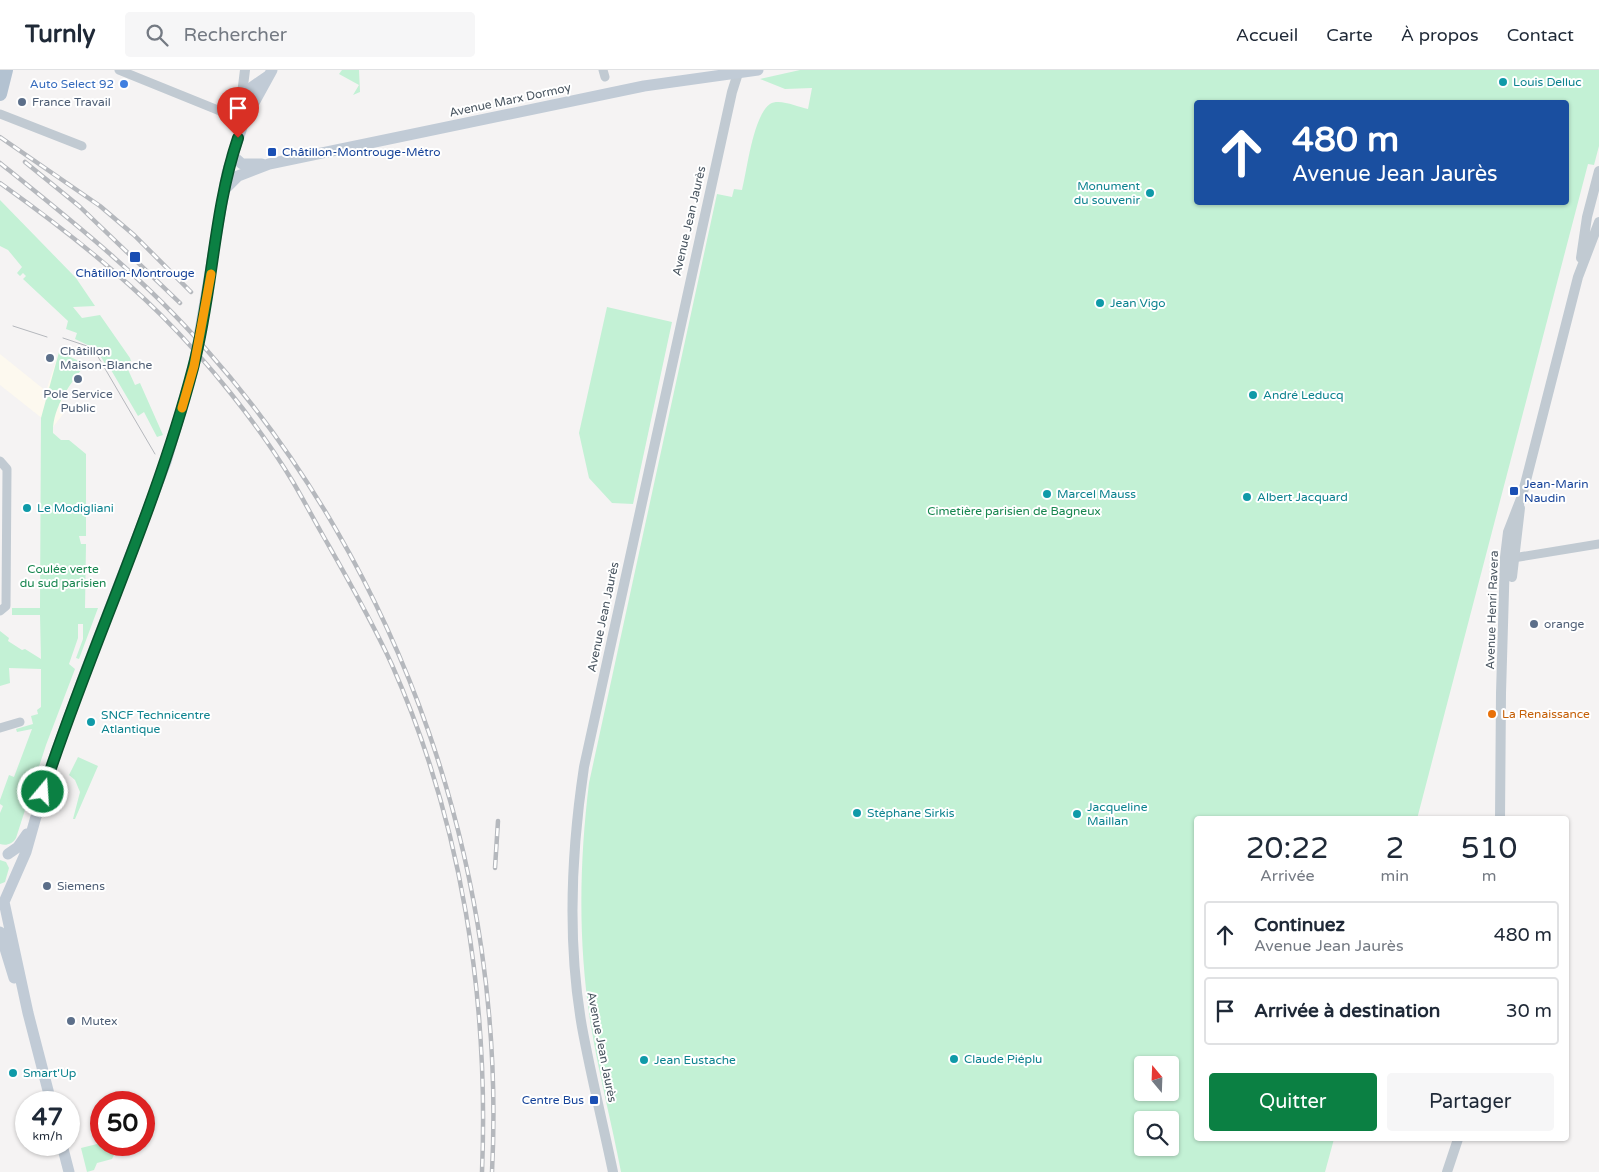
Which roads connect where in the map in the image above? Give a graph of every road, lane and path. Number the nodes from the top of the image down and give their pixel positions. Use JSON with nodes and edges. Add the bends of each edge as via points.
{"nodes":[{"id":1,"x":6,"y":70,"type":"edge"},
{"id":2,"x":119,"y":70,"type":"edge"},
{"id":3,"x":245,"y":70,"type":"edge"},
{"id":4,"x":758,"y":70,"type":"edge"},
{"id":5,"x":739,"y":72,"type":"edge"},
{"id":6,"x":271,"y":73,"type":"edge"},
{"id":7,"x":0,"y":94,"type":"edge"},
{"id":8,"x":242,"y":94,"type":"junction"},
{"id":9,"x":0,"y":114,"type":"edge"},
{"id":10,"x":236,"y":117,"type":"joint"},
{"id":11,"x":82,"y":146,"type":"dead end"},
{"id":12,"x":232,"y":155,"type":"junction"},
{"id":13,"x":268,"y":164,"type":"junction"},
{"id":14,"x":1599,"y":171,"type":"edge"},
{"id":15,"x":223,"y":191,"type":"junction"},
{"id":16,"x":1599,"y":222,"type":"edge"},
{"id":17,"x":1578,"y":277,"type":"junction"},
{"id":18,"x":0,"y":461,"type":"edge"},
{"id":19,"x":1522,"y":496,"type":"junction"},
{"id":20,"x":1599,"y":544,"type":"edge"},
{"id":21,"x":1513,"y":558,"type":"junction"},
{"id":22,"x":0,"y":611,"type":"edge"},
{"id":23,"x":20,"y":722,"type":"dead end"},
{"id":24,"x":0,"y":728,"type":"edge"},
{"id":25,"x":1502,"y":728,"type":"junction"},
{"id":26,"x":1500,"y":816,"type":"edge"},
{"id":27,"x":31,"y":828,"type":"junction"},
{"id":28,"x":4,"y":854,"type":"edge"},
{"id":29,"x":18,"y":867,"type":"junction"},
{"id":30,"x":4,"y":890,"type":"edge"},
{"id":31,"x":0,"y":932,"type":"edge"},
{"id":32,"x":4,"y":951,"type":"edge"},
{"id":33,"x":48,"y":1091,"type":"edge"},
{"id":34,"x":1457,"y":1141,"type":"edge"},
{"id":35,"x":65,"y":1156,"type":"edge"},
{"id":36,"x":69,"y":1172,"type":"edge"},
{"id":37,"x":613,"y":1172,"type":"edge"},
{"id":38,"x":1447,"y":1172,"type":"edge"}],
"edges":[{"from":1,"to":7,"type":"main road"},
{"from":2,"to":10,"type":"street"},
{"from":3,"to":8,"type":"street"},
{"from":4,"to":5,"type":"main road","name":"Avenue Marx Dormoy"},
{"from":5,"to":13,"type":"main road","name":"Avenue Marx Dormoy","via":[[644,86]]},
{"from":5,"to":37,"type":"street","name":"Avenue Jean Jaurès","via":[[691,275],[584,767],[576,817],[572,916],[576,980],[582,1027]]},
{"from":6,"to":8,"type":"main road"},
{"from":6,"to":12,"type":"main road","via":[[244,121]]},
{"from":8,"to":10,"type":"main road"},
{"from":9,"to":11,"type":"street"},
{"from":12,"to":13,"type":"main road","name":"Avenue Marx Dormoy","via":[[242,164]]},
{"from":12,"to":15,"type":"main road"},
{"from":13,"to":15,"type":"main road","name":"Avenue Marx Dormoy","via":[[238,176]]},
{"from":14,"to":17,"type":"street","name":"Avenue Henri Ravera","via":[[1586,217]]},
{"from":15,"to":27,"type":"main road","via":[[194,366],[166,462],[67,722]]},
{"from":16,"to":17,"type":"street","name":"Avenue Henri Ravera"},
{"from":17,"to":19,"type":"street","name":"Avenue Henri Ravera"},
{"from":18,"to":22,"type":"street","via":[[6,469],[6,606]]},
{"from":19,"to":21,"type":"street","name":"Avenue Henri Ravera"},
{"from":19,"to":25,"type":"street","name":"Avenue Henri Ravera","via":[[1510,524],[1505,556]]},
{"from":20,"to":21,"type":"street"},
{"from":21,"to":25,"type":"street","name":"Avenue Henri Ravera"},
{"from":23,"to":24,"type":"street"},
{"from":25,"to":26,"type":"street","name":"Avenue Henri Ravera"},
{"from":27,"to":28,"type":"main road","via":[[18,847]]},
{"from":27,"to":29,"type":"main road","via":[[26,852]]},
{"from":28,"to":29,"type":"main road"},
{"from":29,"to":30,"type":"main road"},
{"from":30,"to":32,"type":"main road"},
{"from":31,"to":32,"type":"main road"},
{"from":32,"to":33,"type":"main road","via":[[28,1013]]},
{"from":34,"to":38,"type":"street"},
{"from":35,"to":36,"type":"main road"}]}
